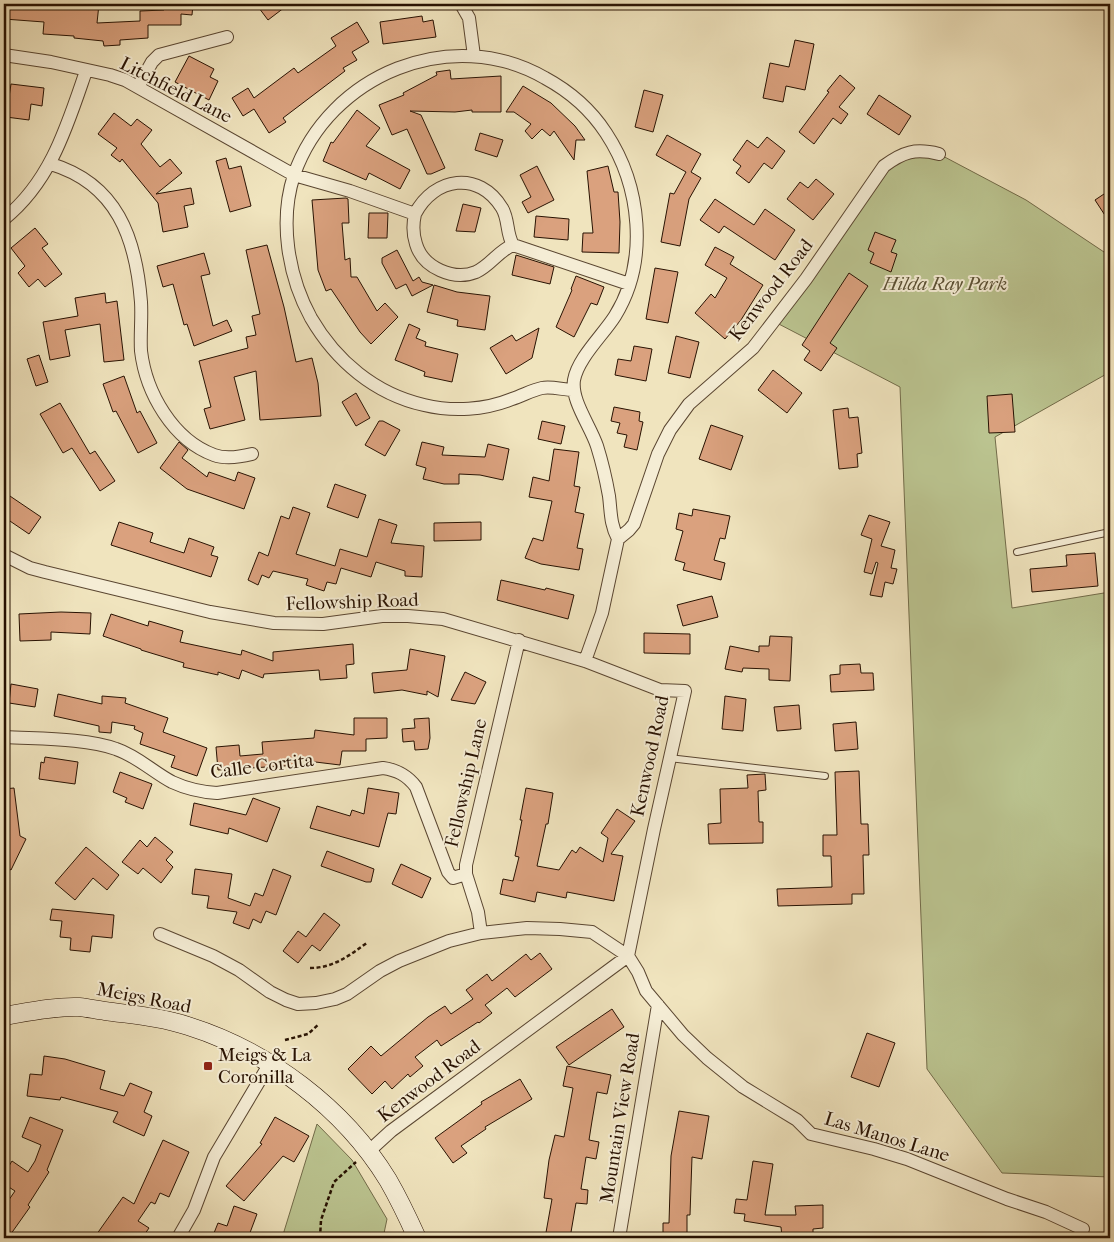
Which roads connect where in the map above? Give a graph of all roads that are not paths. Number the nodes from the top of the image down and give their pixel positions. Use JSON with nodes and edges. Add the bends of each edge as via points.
{"nodes":[{"id":1,"x":461,"y":4,"type":"edge"},
{"id":2,"x":227,"y":37,"type":"dead end"},
{"id":3,"x":4,"y":55,"type":"edge"},
{"id":4,"x":474,"y":56,"type":"junction"},
{"id":5,"x":86,"y":71,"type":"junction"},
{"id":6,"x":138,"y":87,"type":"junction"},
{"id":7,"x":939,"y":154,"type":"dead end"},
{"id":8,"x":50,"y":164,"type":"junction"},
{"id":9,"x":294,"y":175,"type":"junction"},
{"id":10,"x":414,"y":214,"type":"junction"},
{"id":11,"x":4,"y":219,"type":"edge"},
{"id":12,"x":513,"y":245,"type":"junction"},
{"id":13,"x":629,"y":284,"type":"junction"},
{"id":14,"x":574,"y":390,"type":"junction"},
{"id":15,"x":252,"y":454,"type":"dead end"},
{"id":16,"x":1110,"y":532,"type":"edge"},
{"id":17,"x":618,"y":539,"type":"junction"},
{"id":18,"x":1017,"y":552,"type":"dead end"},
{"id":19,"x":4,"y":555,"type":"edge"},
{"id":20,"x":519,"y":640,"type":"junction"},
{"id":21,"x":585,"y":661,"type":"junction"},
{"id":22,"x":5,"y":737,"type":"edge"},
{"id":23,"x":669,"y":758,"type":"junction"},
{"id":24,"x":825,"y":776,"type":"dead end"},
{"id":25,"x":466,"y":874,"type":"junction"},
{"id":26,"x":481,"y":933,"type":"junction"},
{"id":27,"x":160,"y":934,"type":"dead end"},
{"id":28,"x":628,"y":956,"type":"junction"},
{"id":29,"x":658,"y":1005,"type":"junction"},
{"id":30,"x":4,"y":1016,"type":"edge"},
{"id":31,"x":270,"y":1063,"type":"junction"},
{"id":32,"x":363,"y":1156,"type":"junction"},
{"id":33,"x":1082,"y":1229,"type":"dead end"},
{"id":34,"x":178,"y":1238,"type":"edge"},
{"id":35,"x":417,"y":1238,"type":"edge"},
{"id":36,"x":619,"y":1238,"type":"edge"}],
"edges":[{"from":1,"to":4,"type":"street","via":[[468,18]]},
{"from":2,"to":6,"type":"street","via":[[160,55],[152,62]]},
{"from":3,"to":5,"type":"street","name":"Litchfield Lane"},
{"from":4,"to":9,"type":"street","via":[[424,59],[365,84],[324,121]]},
{"from":4,"to":13,"type":"street","via":[[511,62],[533,70],[568,93],[605,131],[626,172],[633,199],[636,236]]},
{"from":5,"to":6,"type":"street","name":"Litchfield Lane","via":[[110,75]]},
{"from":5,"to":8,"type":"street","via":[[61,143]]},
{"from":6,"to":9,"type":"street","name":"Litchfield Lane"},
{"from":7,"to":17,"type":"street","name":"Kenwood Road","via":[[929,151],[905,153],[878,173],[806,279],[753,348],[689,404],[670,430],[658,454],[634,524]]},
{"from":8,"to":11,"type":"street","via":[[30,194]]},
{"from":8,"to":15,"type":"street","via":[[70,170],[99,190],[121,219],[133,250],[138,276],[145,372],[167,418],[194,445],[215,456]]},
{"from":9,"to":10,"type":"street","name":"Litchfield Lane"},
{"from":9,"to":14,"type":"street","via":[[287,211],[287,237],[296,283],[318,330],[353,370],[402,399],[443,408],[484,407],[547,387]]},
{"from":10,"to":12,"type":"street","via":[[440,187],[454,183],[476,185],[489,192],[503,209]]},
{"from":10,"to":12,"type":"street","via":[[418,250],[432,266],[446,273],[475,272],[488,266],[503,249]]},
{"from":12,"to":13,"type":"street"},
{"from":13,"to":14,"type":"street","via":[[613,318],[583,360],[575,376]]},
{"from":14,"to":17,"type":"street","via":[[574,398],[595,441],[603,468],[611,523]]},
{"from":16,"to":18,"type":"lane"},
{"from":17,"to":21,"type":"street","via":[[604,605]]},
{"from":19,"to":20,"type":"street","name":"Fellowship Road","via":[[45,572],[210,612],[274,623],[324,624],[408,616],[443,619]]},
{"from":20,"to":21,"type":"street","name":"Fellowship Road"},
{"from":20,"to":25,"type":"street","name":"Fellowship Lane"},
{"from":21,"to":23,"type":"street","name":"Kenwood Road","via":[[660,690],[685,691]]},
{"from":22,"to":25,"type":"street","name":"Calle Cortita","via":[[115,748],[172,782],[198,791],[217,793],[382,768],[398,771],[412,780],[420,794],[448,872],[453,878]]},
{"from":23,"to":24,"type":"lane"},
{"from":23,"to":28,"type":"street","name":"Kenwood Road"},
{"from":25,"to":26,"type":"street","name":"Fellowship Lane"},
{"from":26,"to":27,"type":"street","via":[[429,948],[399,961],[335,999],[298,1004],[270,992],[213,956]]},
{"from":26,"to":28,"type":"street","via":[[527,928],[592,932]]},
{"from":28,"to":29,"type":"street","name":"Las Manos Lane","via":[[646,991]]},
{"from":28,"to":32,"type":"street","name":"Kenwood Road","via":[[391,1131]]},
{"from":29,"to":33,"type":"street","name":"Las Manos Lane","via":[[683,1036],[707,1058],[743,1087],[797,1120],[811,1134],[906,1159]]},
{"from":29,"to":36,"type":"street","name":"Mountain View Road"},
{"from":30,"to":31,"type":"main road","name":"Meigs Road","via":[[79,1007],[140,1015],[222,1038]]},
{"from":31,"to":32,"type":"main road","name":"Meigs Road","via":[[331,1111]]},
{"from":31,"to":34,"type":"street","via":[[214,1157],[194,1210]]},
{"from":32,"to":35,"type":"main road","name":"Meigs Road","via":[[392,1187]]}]}
